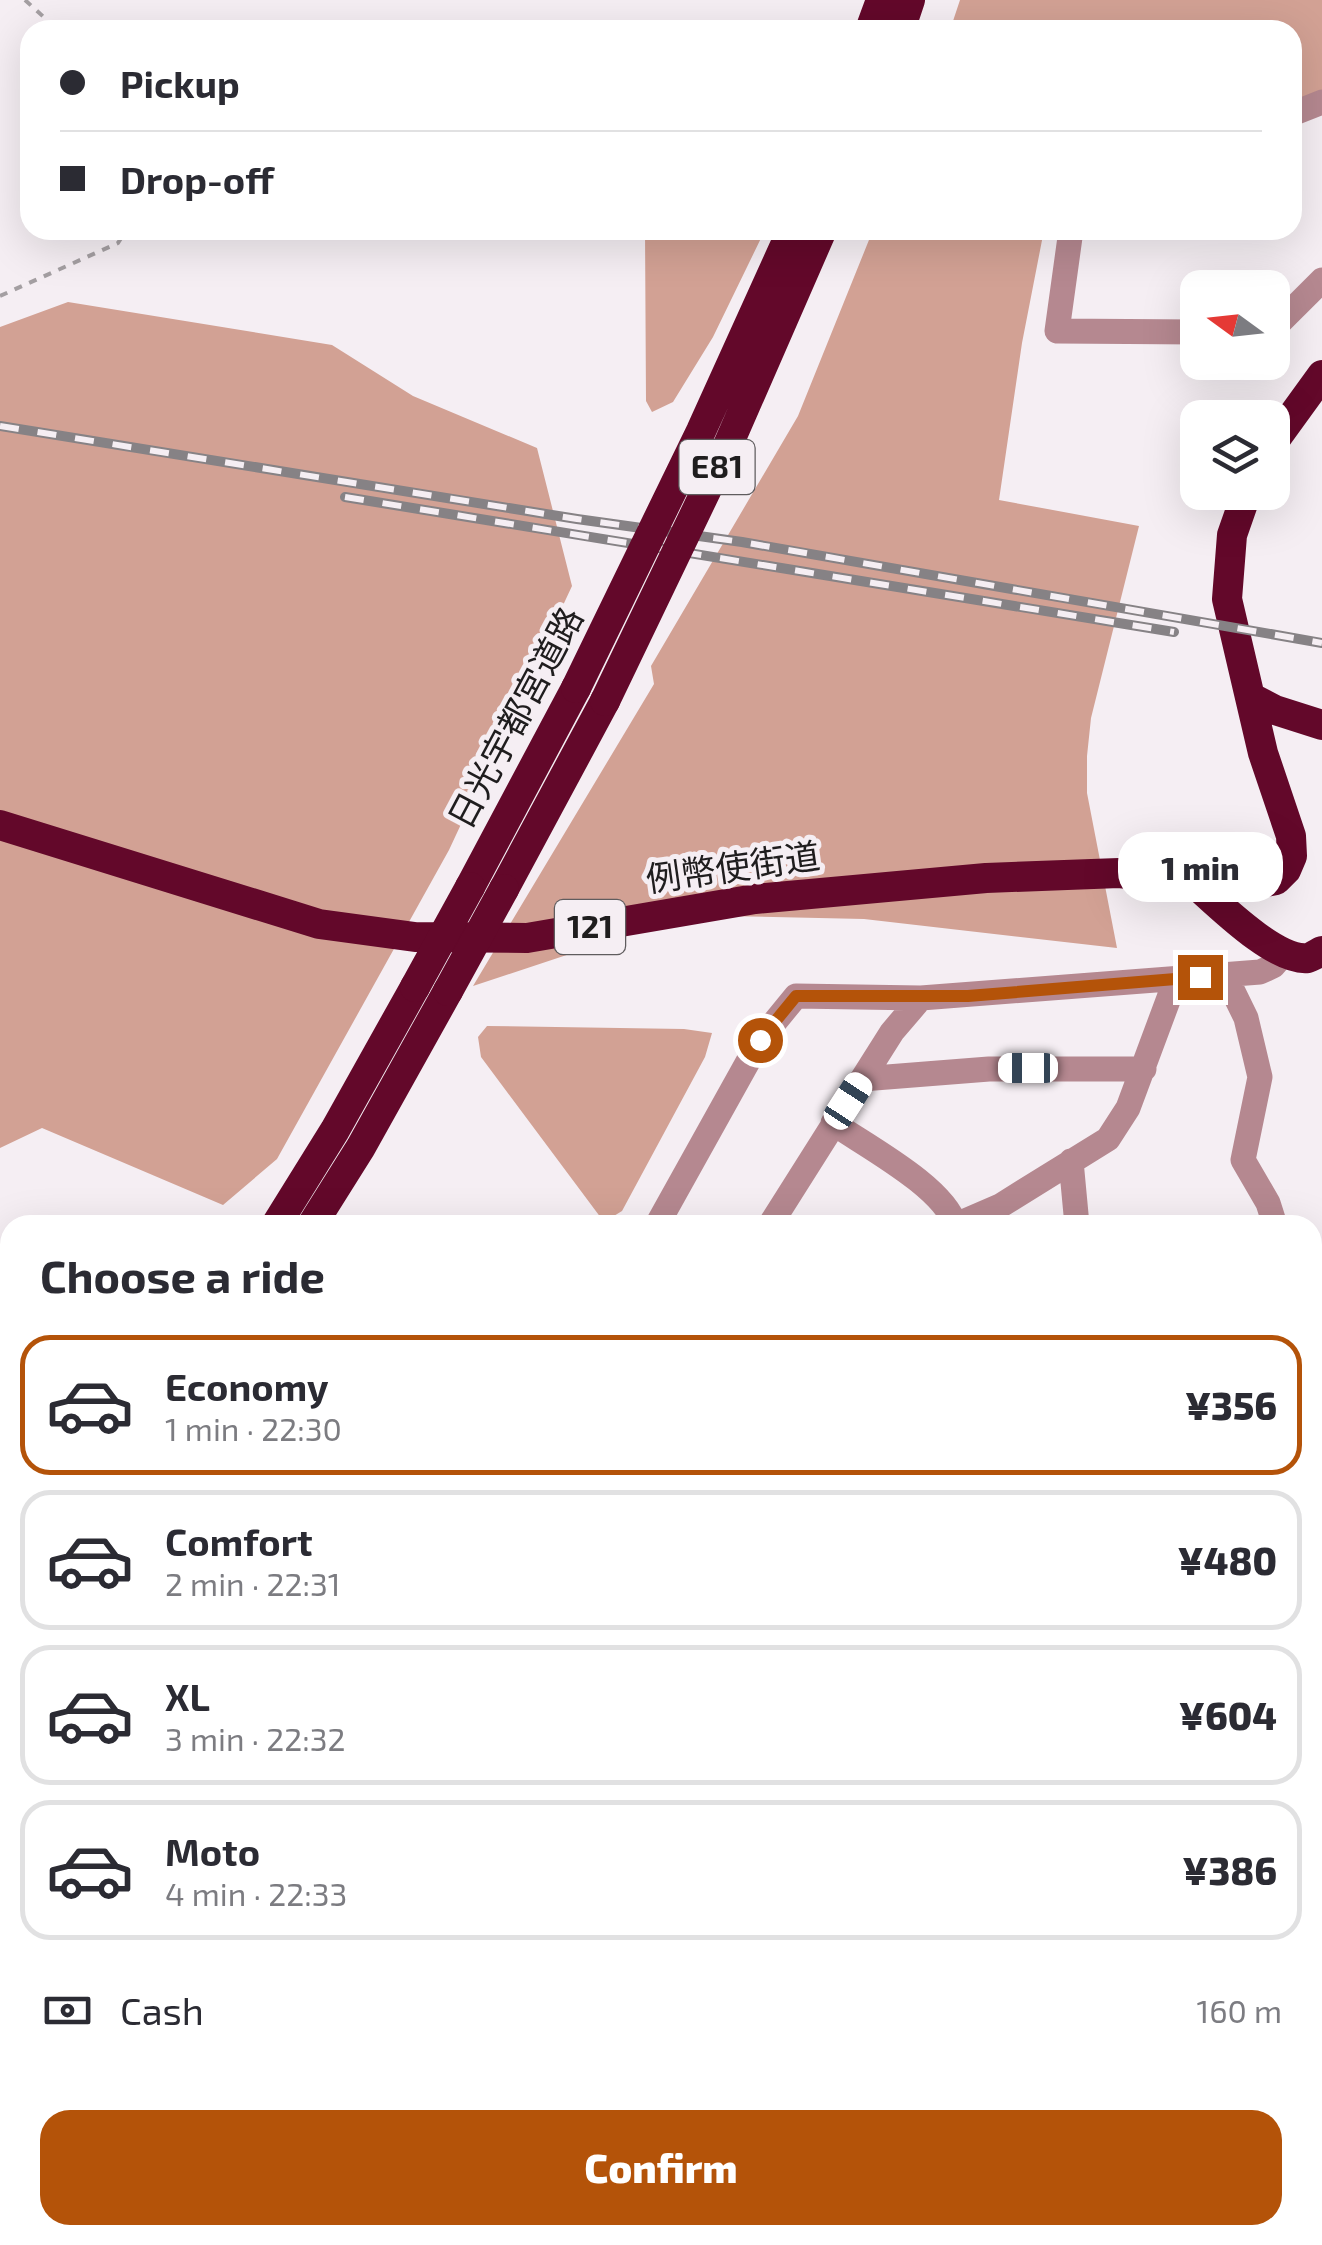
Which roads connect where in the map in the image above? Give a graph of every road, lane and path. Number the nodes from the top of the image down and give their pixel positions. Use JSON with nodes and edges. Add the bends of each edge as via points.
{"nodes":[{"id":1,"x":25,"y":0,"type":"edge"},
{"id":2,"x":47,"y":20,"type":"edge"},
{"id":3,"x":120,"y":240,"type":"edge"},
{"id":4,"x":788,"y":240,"type":"edge"},
{"id":5,"x":818,"y":240,"type":"edge"},
{"id":6,"x":1070,"y":240,"type":"edge"},
{"id":7,"x":1322,"y":280,"type":"edge"},
{"id":8,"x":0,"y":296,"type":"edge"},
{"id":9,"x":1290,"y":312,"type":"edge"},
{"id":10,"x":1180,"y":332,"type":"edge"},
{"id":11,"x":1322,"y":375,"type":"edge"},
{"id":12,"x":1290,"y":419,"type":"edge"},
{"id":13,"x":1241,"y":510,"type":"edge"},
{"id":14,"x":1250,"y":697,"type":"junction"},
{"id":15,"x":1322,"y":725,"type":"edge"},
{"id":16,"x":0,"y":825,"type":"edge"},
{"id":17,"x":1192,"y":881,"type":"junction"},
{"id":18,"x":1310,"y":958,"type":"edge"},
{"id":19,"x":1225,"y":975,"type":"junction"},
{"id":20,"x":1176,"y":979,"type":"junction"},
{"id":21,"x":920,"y":998,"type":"junction"},
{"id":22,"x":1144,"y":1068,"type":"junction"},
{"id":23,"x":862,"y":1078,"type":"junction"},
{"id":24,"x":834,"y":1123,"type":"junction"},
{"id":25,"x":348,"y":1139,"type":"junction"},
{"id":26,"x":1071,"y":1161,"type":"junction"},
{"id":27,"x":284,"y":1215,"type":"edge"},
{"id":28,"x":316,"y":1215,"type":"edge"},
{"id":29,"x":663,"y":1215,"type":"edge"},
{"id":30,"x":782,"y":1215,"type":"edge"},
{"id":31,"x":952,"y":1215,"type":"edge"},
{"id":32,"x":979,"y":1215,"type":"edge"},
{"id":33,"x":1076,"y":1215,"type":"edge"},
{"id":34,"x":1271,"y":1215,"type":"edge"}],
"edges":[{"from":1,"to":2,"type":"path"},
{"from":3,"to":8,"type":"path"},
{"from":4,"to":25,"type":"highway","name":"日光宇都宮道路","number":"E81","bridge":true,"via":[[702,431],[576,688],[415,987]]},
{"from":5,"to":25,"type":"highway","name":"日光宇都宮道路","number":"E81","bridge":true,"via":[[605,702],[448,992]]},
{"from":6,"to":10,"type":"street","via":[[1058,331]]},
{"from":7,"to":9,"type":"street"},
{"from":11,"to":12,"type":"highway"},
{"from":13,"to":14,"type":"highway","name":"例幣使街道","number":"121","via":[[1227,599]]},
{"from":14,"to":15,"type":"highway"},
{"from":14,"to":17,"type":"highway","name":"例幣使街道","number":"121","via":[[1292,856],[1276,880]]},
{"from":16,"to":17,"type":"highway","name":"例幣使街道","number":"121","via":[[319,924],[416,937],[527,938],[755,899],[986,878],[1119,873]]},
{"from":17,"to":18,"type":"highway","via":[[1237,920]]},
{"from":18,"to":19,"type":"street"},
{"from":19,"to":20,"type":"street"},
{"from":19,"to":34,"type":"street","via":[[1246,1018],[1260,1078],[1243,1160]]},
{"from":20,"to":21,"type":"street"},
{"from":20,"to":22,"type":"street"},
{"from":21,"to":23,"type":"street"},
{"from":21,"to":29,"type":"street","via":[[796,996],[760,1040]]},
{"from":22,"to":23,"type":"street","via":[[989,1068]]},
{"from":22,"to":26,"type":"street","via":[[1108,1139]]},
{"from":23,"to":24,"type":"street"},
{"from":24,"to":30,"type":"street"},
{"from":24,"to":31,"type":"street"},
{"from":25,"to":27,"type":"highway","name":"日光宇都宮道路","number":"E81"},
{"from":25,"to":28,"type":"highway","name":"日光宇都宮道路","number":"E81"},
{"from":26,"to":32,"type":"street"},
{"from":26,"to":33,"type":"street"}]}
